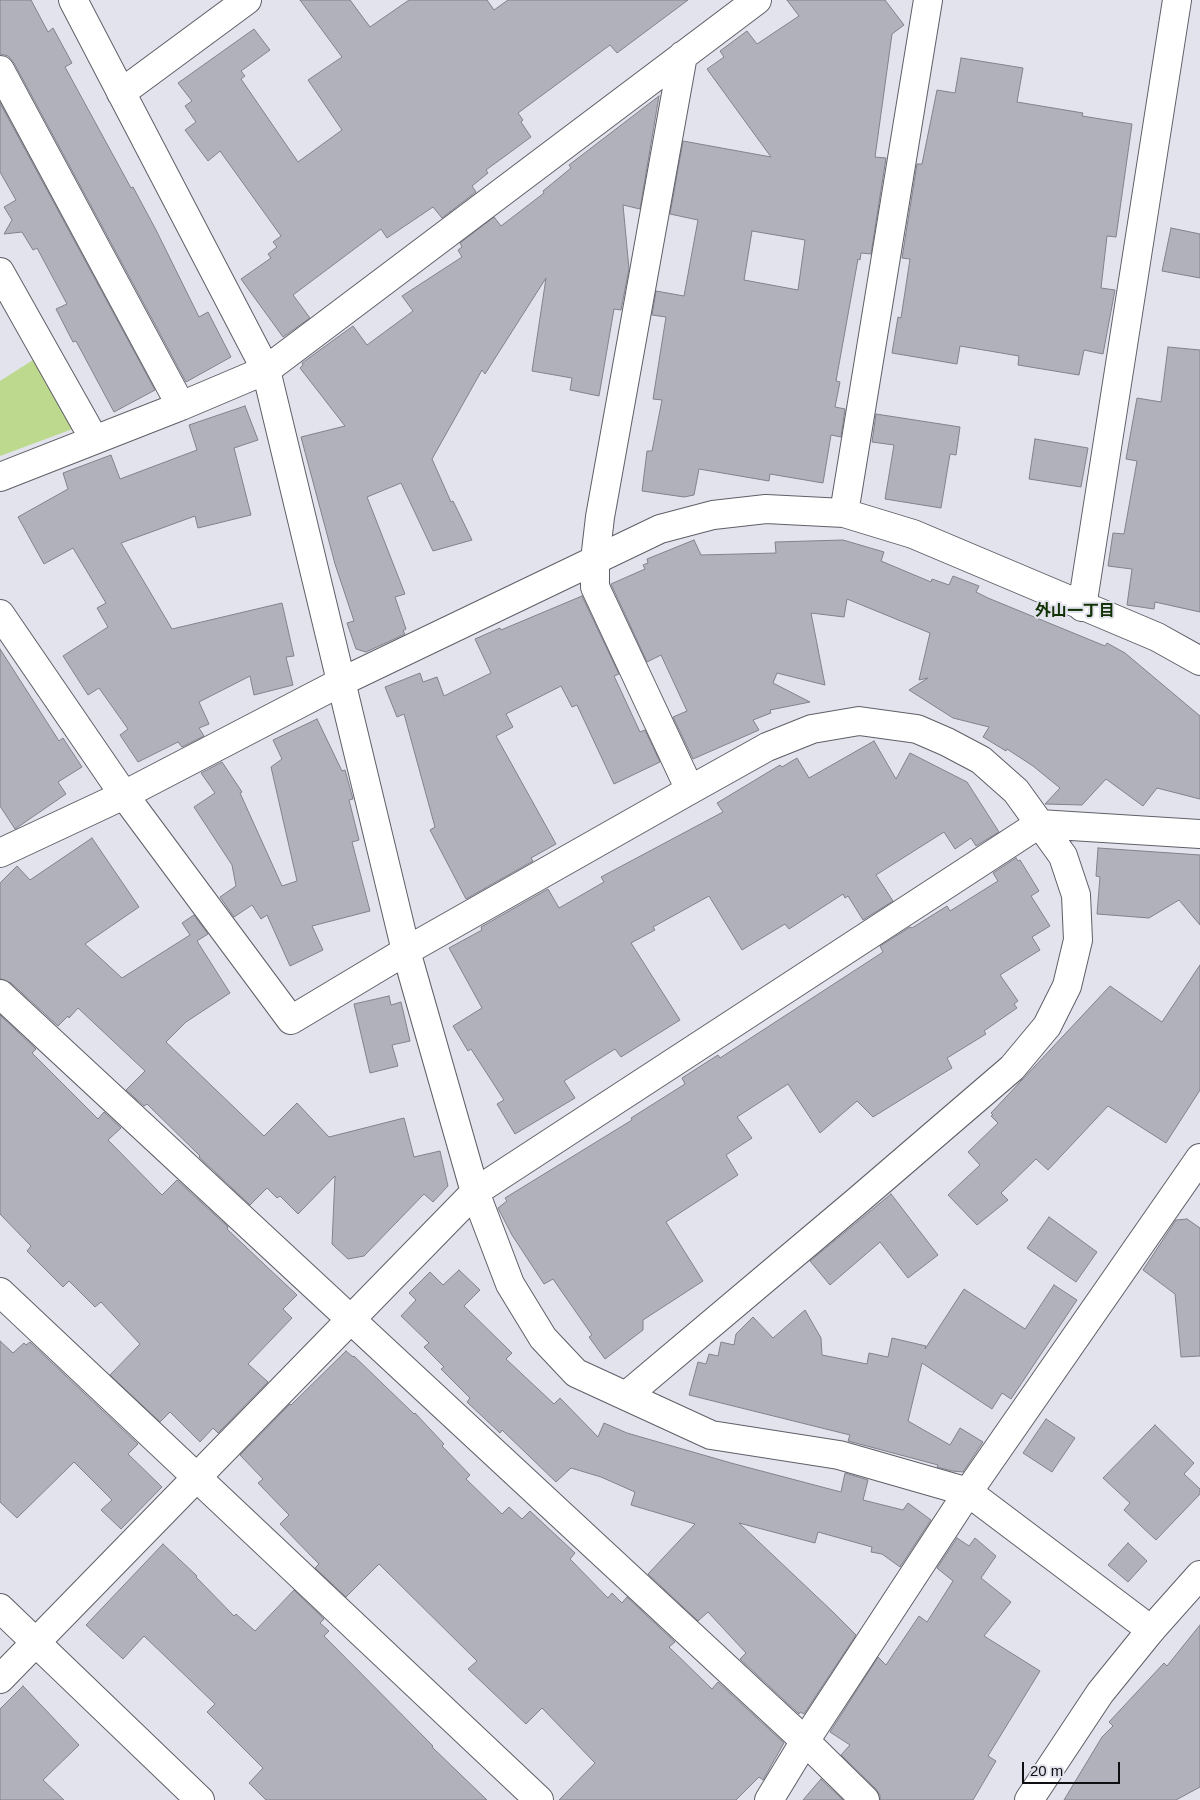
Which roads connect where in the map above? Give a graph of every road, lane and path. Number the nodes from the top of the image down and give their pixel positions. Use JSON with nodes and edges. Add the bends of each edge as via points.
{"nodes":[{"id":1,"x":73,"y":0,"type":"edge"},
{"id":2,"x":247,"y":0,"type":"edge"},
{"id":3,"x":756,"y":0,"type":"edge"},
{"id":4,"x":928,"y":0,"type":"edge"},
{"id":5,"x":1177,"y":0,"type":"edge"},
{"id":6,"x":683,"y":55,"type":"junction"},
{"id":7,"x":0,"y":70,"type":"edge"},
{"id":8,"x":121,"y":93,"type":"junction"},
{"id":9,"x":0,"y":272,"type":"edge"},
{"id":10,"x":266,"y":370,"type":"junction"},
{"id":11,"x":180,"y":406,"type":"junction"},
{"id":12,"x":94,"y":439,"type":"junction"},
{"id":13,"x":0,"y":477,"type":"edge"},
{"id":14,"x":844,"y":513,"type":"junction"},
{"id":15,"x":594,"y":560,"type":"junction"},
{"id":16,"x":1082,"y":606,"type":"junction"},
{"id":17,"x":0,"y":614,"type":"edge"},
{"id":18,"x":1200,"y":661,"type":"edge"},
{"id":19,"x":341,"y":682,"type":"junction"},
{"id":20,"x":690,"y":790,"type":"junction"},
{"id":21,"x":124,"y":795,"type":"junction"},
{"id":22,"x":1039,"y":824,"type":"junction"},
{"id":23,"x":1200,"y":834,"type":"edge"},
{"id":24,"x":0,"y":853,"type":"edge"},
{"id":25,"x":406,"y":951,"type":"junction"},
{"id":26,"x":0,"y":994,"type":"edge"},
{"id":27,"x":1200,"y":1158,"type":"edge"},
{"id":28,"x":475,"y":1192,"type":"junction"},
{"id":29,"x":0,"y":1292,"type":"edge"},
{"id":30,"x":351,"y":1320,"type":"junction"},
{"id":31,"x":627,"y":1395,"type":"junction"},
{"id":32,"x":197,"y":1477,"type":"junction"},
{"id":33,"x":968,"y":1492,"type":"junction"},
{"id":34,"x":1200,"y":1575,"type":"edge"},
{"id":35,"x":0,"y":1608,"type":"edge"},
{"id":36,"x":1151,"y":1630,"type":"junction"},
{"id":37,"x":36,"y":1643,"type":"junction"},
{"id":38,"x":0,"y":1680,"type":"edge"},
{"id":39,"x":805,"y":1741,"type":"junction"},
{"id":40,"x":200,"y":1800,"type":"edge"},
{"id":41,"x":540,"y":1800,"type":"edge"},
{"id":42,"x":769,"y":1800,"type":"edge"},
{"id":43,"x":865,"y":1800,"type":"edge"},
{"id":44,"x":1029,"y":1800,"type":"edge"}],
"edges":[{"from":1,"to":8,"type":"street"},
{"from":2,"to":8,"type":"street"},
{"from":3,"to":6,"type":"street"},
{"from":4,"to":14,"type":"street"},
{"from":5,"to":16,"type":"street"},
{"from":6,"to":10,"type":"street"},
{"from":6,"to":15,"type":"street"},
{"from":7,"to":11,"type":"street"},
{"from":8,"to":10,"type":"street"},
{"from":9,"to":12,"type":"street"},
{"from":10,"to":11,"type":"street"},
{"from":10,"to":19,"type":"street"},
{"from":11,"to":12,"type":"street"},
{"from":12,"to":13,"type":"street"},
{"from":14,"to":15,"type":"street","via":[[766,509],[713,515],[660,529]]},
{"from":14,"to":16,"type":"street","via":[[913,534]]},
{"from":15,"to":19,"type":"street"},
{"from":15,"to":20,"type":"street","via":[[594,587]]},
{"from":16,"to":18,"type":"street","via":[[1157,637]]},
{"from":17,"to":21,"type":"street"},
{"from":19,"to":21,"type":"street"},
{"from":19,"to":25,"type":"street"},
{"from":20,"to":22,"type":"street","via":[[776,744],[812,729],[858,721],[917,729],[982,760],[1016,790]]},
{"from":20,"to":25,"type":"street"},
{"from":21,"to":24,"type":"street"},
{"from":21,"to":25,"type":"street","via":[[291,1020]]},
{"from":22,"to":23,"type":"street"},
{"from":22,"to":28,"type":"street"},
{"from":22,"to":31,"type":"street","via":[[1063,856],[1076,895],[1078,940],[1067,986],[1047,1026],[1012,1068]]},
{"from":25,"to":28,"type":"street"},
{"from":26,"to":30,"type":"street"},
{"from":27,"to":33,"type":"street"},
{"from":28,"to":30,"type":"street"},
{"from":28,"to":31,"type":"street","via":[[510,1284],[543,1338],[576,1373]]},
{"from":29,"to":32,"type":"street"},
{"from":30,"to":32,"type":"street"},
{"from":30,"to":39,"type":"street"},
{"from":31,"to":33,"type":"street","via":[[711,1435],[839,1456]]},
{"from":32,"to":37,"type":"street"},
{"from":32,"to":41,"type":"street"},
{"from":33,"to":36,"type":"street"},
{"from":33,"to":39,"type":"street"},
{"from":34,"to":36,"type":"street"},
{"from":35,"to":37,"type":"street"},
{"from":36,"to":44,"type":"street","via":[[1100,1693]]},
{"from":37,"to":38,"type":"street"},
{"from":37,"to":40,"type":"street"},
{"from":39,"to":42,"type":"street"},
{"from":39,"to":43,"type":"street"}]}
